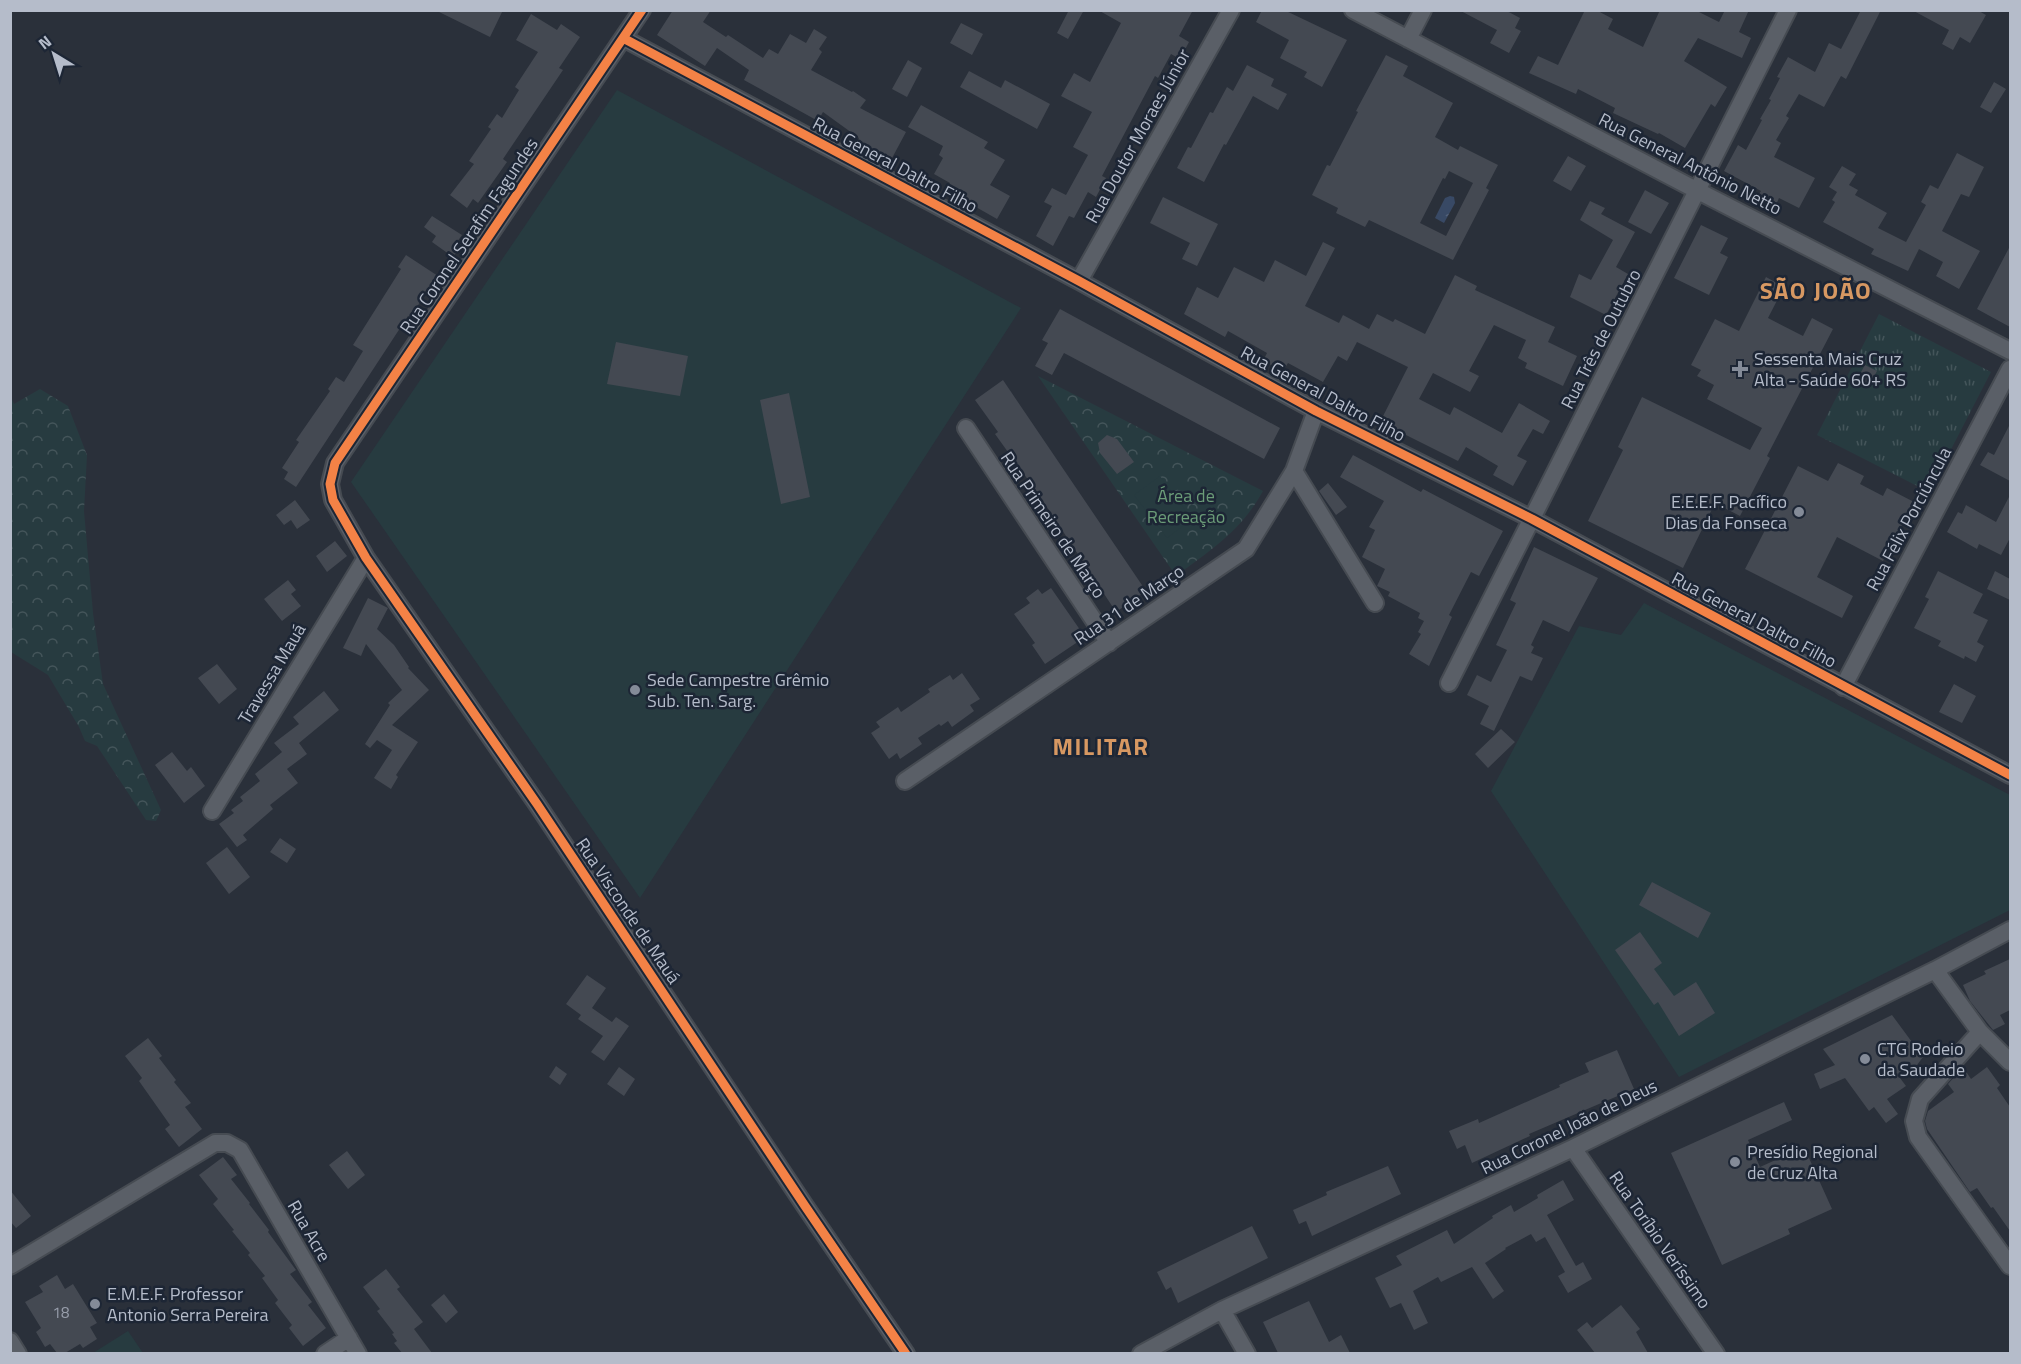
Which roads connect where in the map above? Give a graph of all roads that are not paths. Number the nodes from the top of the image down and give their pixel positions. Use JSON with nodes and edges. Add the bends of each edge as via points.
{"nodes":[{"id":1,"x":642,"y":10,"type":"edge"},
{"id":2,"x":1231,"y":10,"type":"edge"},
{"id":3,"x":1353,"y":10,"type":"edge"},
{"id":4,"x":1423,"y":10,"type":"edge"},
{"id":5,"x":1788,"y":10,"type":"edge"},
{"id":6,"x":623,"y":38,"type":"junction"},
{"id":7,"x":1408,"y":39,"type":"junction"},
{"id":8,"x":1698,"y":191,"type":"junction"},
{"id":9,"x":1079,"y":281,"type":"junction"},
{"id":10,"x":2010,"y":351,"type":"edge"},
{"id":11,"x":2010,"y":369,"type":"edge"},
{"id":12,"x":1316,"y":411,"type":"junction"},
{"id":13,"x":966,"y":428,"type":"dead end"},
{"id":14,"x":1294,"y":471,"type":"junction"},
{"id":15,"x":330,"y":484,"type":"joint"},
{"id":16,"x":1532,"y":519,"type":"junction"},
{"id":17,"x":366,"y":558,"type":"junction"},
{"id":18,"x":1375,"y":603,"type":"dead end"},
{"id":19,"x":1108,"y":643,"type":"junction"},
{"id":20,"x":1449,"y":684,"type":"dead end"},
{"id":21,"x":1843,"y":687,"type":"junction"},
{"id":22,"x":2010,"y":775,"type":"edge"},
{"id":23,"x":905,"y":781,"type":"dead end"},
{"id":24,"x":212,"y":811,"type":"dead end"},
{"id":25,"x":2010,"y":930,"type":"edge"},
{"id":26,"x":1935,"y":970,"type":"junction"},
{"id":27,"x":1980,"y":1032,"type":"junction"},
{"id":28,"x":2009,"y":1058,"type":"edge"},
{"id":29,"x":1573,"y":1148,"type":"junction"},
{"id":30,"x":10,"y":1266,"type":"edge"},
{"id":31,"x":2010,"y":1266,"type":"edge"},
{"id":32,"x":1222,"y":1311,"type":"junction"},
{"id":33,"x":349,"y":1338,"type":"junction"},
{"id":34,"x":10,"y":1341,"type":"edge"},
{"id":35,"x":18,"y":1353,"type":"edge"},
{"id":36,"x":325,"y":1353,"type":"edge"},
{"id":37,"x":358,"y":1353,"type":"edge"},
{"id":38,"x":906,"y":1353,"type":"edge"},
{"id":39,"x":1141,"y":1353,"type":"edge"},
{"id":40,"x":1247,"y":1353,"type":"edge"},
{"id":41,"x":1716,"y":1353,"type":"edge"}],
"edges":[{"from":1,"to":6,"type":"street","name":"Rua Coronel Serafim Fagundes"},
{"from":2,"to":9,"type":"street","name":"Rua Doutor Moraes Júnior"},
{"from":3,"to":7,"type":"street","name":"Rua General Antônio Netto"},
{"from":4,"to":7,"type":"street"},
{"from":5,"to":8,"type":"street","name":"Rua Três de Outubro"},
{"from":6,"to":9,"type":"street","name":"Rua General Daltro Filho"},
{"from":6,"to":15,"type":"street","name":"Rua Coronel Serafim Fagundes","via":[[335,463]]},
{"from":7,"to":8,"type":"street","name":"Rua General Antônio Netto"},
{"from":8,"to":10,"type":"street","name":"Rua General Antônio Netto"},
{"from":8,"to":16,"type":"street","name":"Rua Três de Outubro"},
{"from":9,"to":12,"type":"street","name":"Rua General Daltro Filho"},
{"from":11,"to":21,"type":"street","name":"Rua Félix Porciúncula"},
{"from":12,"to":14,"type":"street","name":"Rua 31 de Março"},
{"from":12,"to":16,"type":"street","name":"Rua General Daltro Filho"},
{"from":13,"to":19,"type":"street","name":"Rua Primeiro de Março"},
{"from":14,"to":18,"type":"street"},
{"from":14,"to":19,"type":"street","name":"Rua 31 de Março","via":[[1246,549]]},
{"from":15,"to":17,"type":"street","name":"Rua Visconde de Mauá","via":[[333,500]]},
{"from":16,"to":20,"type":"street","name":"Rua Três de Outubro"},
{"from":16,"to":21,"type":"street","name":"Rua General Daltro Filho"},
{"from":17,"to":24,"type":"street","name":"Travessa Mauá"},
{"from":17,"to":38,"type":"street","name":"Rua Visconde de Mauá","via":[[537,804]]},
{"from":19,"to":23,"type":"street","name":"Rua 31 de Março"},
{"from":21,"to":22,"type":"street","name":"Rua General Daltro Filho"},
{"from":25,"to":26,"type":"street","name":"Rua Coronel João de Deus"},
{"from":26,"to":27,"type":"street"},
{"from":26,"to":29,"type":"street","name":"Rua Coronel João de Deus"},
{"from":27,"to":28,"type":"street"},
{"from":27,"to":31,"type":"street","via":[[1920,1099],[1914,1121],[1918,1137]]},
{"from":29,"to":32,"type":"street","name":"Rua Coronel João de Deus"},
{"from":29,"to":41,"type":"street","name":"Rua Toríbio Veríssimo"},
{"from":30,"to":33,"type":"street","name":"Rua Acre","via":[[215,1143],[228,1143],[240,1150]]},
{"from":32,"to":39,"type":"street","name":"Rua Coronel João de Deus"},
{"from":32,"to":40,"type":"street"},
{"from":33,"to":36,"type":"street"},
{"from":33,"to":37,"type":"street","name":"Rua Acre"},
{"from":34,"to":35,"type":"street"}]}
